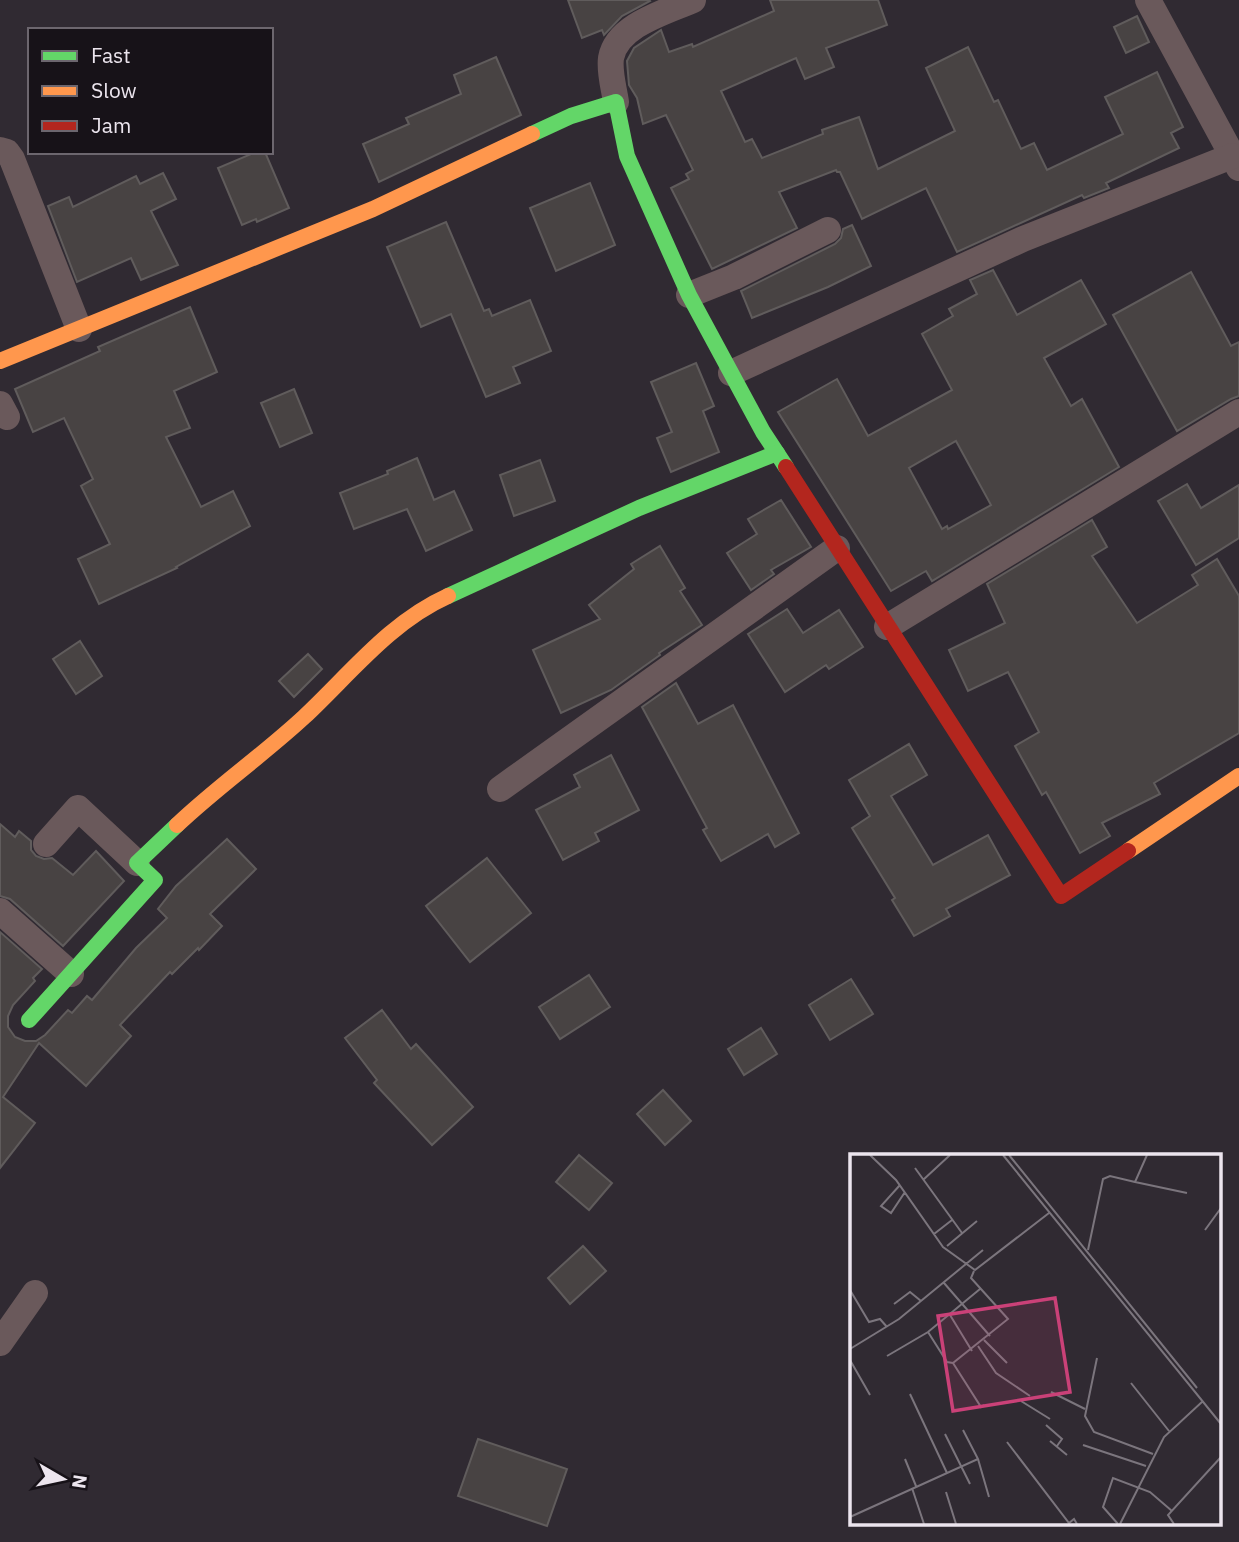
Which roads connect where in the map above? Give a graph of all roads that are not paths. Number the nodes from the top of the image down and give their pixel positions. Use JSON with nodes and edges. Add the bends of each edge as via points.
{"nodes":[{"id":1,"x":693,"y":0,"type":"edge"},
{"id":2,"x":1148,"y":0,"type":"edge"},
{"id":3,"x":616,"y":102,"type":"junction"},
{"id":4,"x":0,"y":150,"type":"edge"},
{"id":5,"x":1236,"y":162,"type":"edge"},
{"id":6,"x":828,"y":230,"type":"dead end"},
{"id":7,"x":690,"y":295,"type":"junction"},
{"id":8,"x":79,"y":329,"type":"junction"},
{"id":9,"x":0,"y":362,"type":"edge"},
{"id":10,"x":731,"y":373,"type":"junction"},
{"id":11,"x":1239,"y":412,"type":"edge"},
{"id":12,"x":777,"y":453,"type":"junction"},
{"id":13,"x":837,"y":548,"type":"junction"},
{"id":14,"x":887,"y":627,"type":"junction"},
{"id":15,"x":1239,"y":776,"type":"edge"},
{"id":16,"x":500,"y":789,"type":"dead end"},
{"id":17,"x":46,"y":844,"type":"dead end"},
{"id":18,"x":137,"y":863,"type":"junction"},
{"id":19,"x":0,"y":911,"type":"edge"},
{"id":20,"x":71,"y":974,"type":"junction"},
{"id":21,"x":29,"y":1020,"type":"dead end"},
{"id":22,"x":35,"y":1293,"type":"dead end"},
{"id":23,"x":0,"y":1343,"type":"edge"}],
"edges":[{"from":1,"to":3,"type":"street","via":[[619,40],[611,65]]},
{"from":2,"to":5,"type":"street"},
{"from":3,"to":7,"type":"street","via":[[627,156]]},
{"from":3,"to":8,"type":"street","via":[[571,116],[373,209]]},
{"from":4,"to":8,"type":"street","via":[[12,159]]},
{"from":5,"to":10,"type":"street","via":[[1023,239]]},
{"from":6,"to":7,"type":"street"},
{"from":7,"to":10,"type":"street"},
{"from":8,"to":9,"type":"street"},
{"from":10,"to":12,"type":"street"},
{"from":11,"to":14,"type":"street"},
{"from":12,"to":13,"type":"street"},
{"from":12,"to":18,"type":"street","via":[[639,508],[428,605],[399,625],[303,718]]},
{"from":13,"to":14,"type":"street"},
{"from":13,"to":16,"type":"street"},
{"from":14,"to":15,"type":"street","via":[[1061,896]]},
{"from":17,"to":18,"type":"street","via":[[78,808]]},
{"from":18,"to":20,"type":"street","via":[[155,880]]},
{"from":19,"to":20,"type":"street"},
{"from":20,"to":21,"type":"street"},
{"from":22,"to":23,"type":"street"}]}
